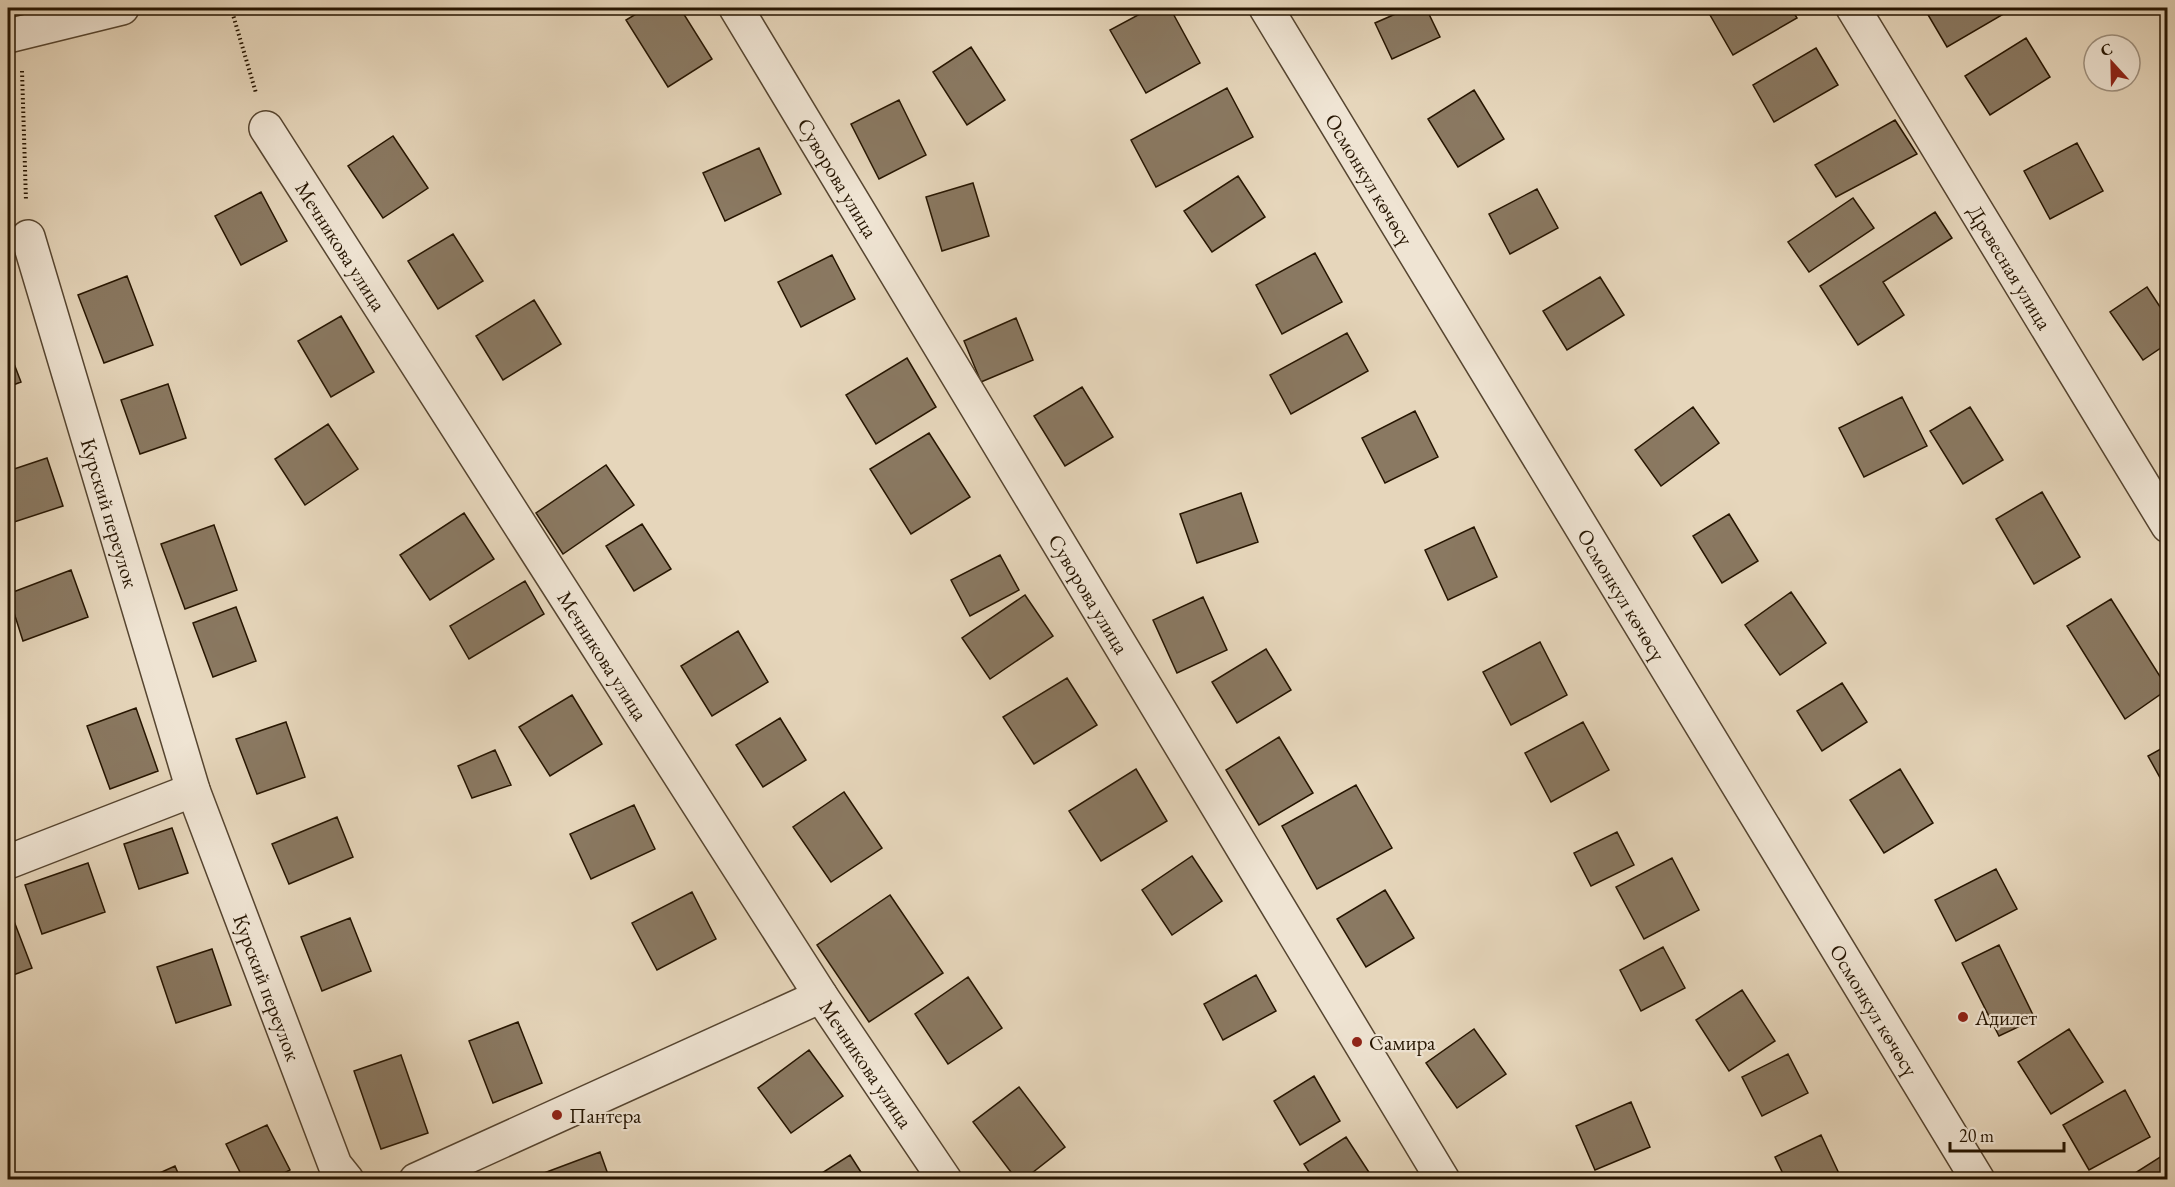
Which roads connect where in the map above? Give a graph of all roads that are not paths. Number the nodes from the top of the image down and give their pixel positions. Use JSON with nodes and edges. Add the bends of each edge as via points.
{"nodes":[{"id":1,"x":122,"y":8,"type":"edge"},
{"id":2,"x":736,"y":8,"type":"edge"},
{"id":3,"x":1266,"y":8,"type":"edge"},
{"id":4,"x":1853,"y":8,"type":"edge"},
{"id":5,"x":14,"y":35,"type":"edge"},
{"id":6,"x":266,"y":128,"type":"road end"},
{"id":7,"x":28,"y":237,"type":"road end"},
{"id":8,"x":2168,"y":526,"type":"edge"},
{"id":9,"x":193,"y":790,"type":"junction"},
{"id":10,"x":8,"y":862,"type":"edge"},
{"id":11,"x":821,"y":996,"type":"junction"},
{"id":12,"x":347,"y":1179,"type":"edge"},
{"id":13,"x":416,"y":1179,"type":"edge"},
{"id":14,"x":945,"y":1179,"type":"edge"},
{"id":15,"x":1443,"y":1179,"type":"edge"},
{"id":16,"x":1978,"y":1179,"type":"edge"}],
"edges":[{"from":1,"to":5,"type":"street"},
{"from":2,"to":15,"type":"street","name":"Суворова улица"},
{"from":3,"to":16,"type":"street","name":"Осмонкул көчөсү"},
{"from":4,"to":8,"type":"street","name":"Древесная улица"},
{"from":6,"to":11,"type":"street","name":"Мечникова улица"},
{"from":7,"to":9,"type":"street","name":"Курский переулок"},
{"from":9,"to":10,"type":"street"},
{"from":9,"to":12,"type":"street","name":"Курский переулок","via":[[335,1165]]},
{"from":11,"to":13,"type":"street"},
{"from":11,"to":14,"type":"street","name":"Мечникова улица"}]}
